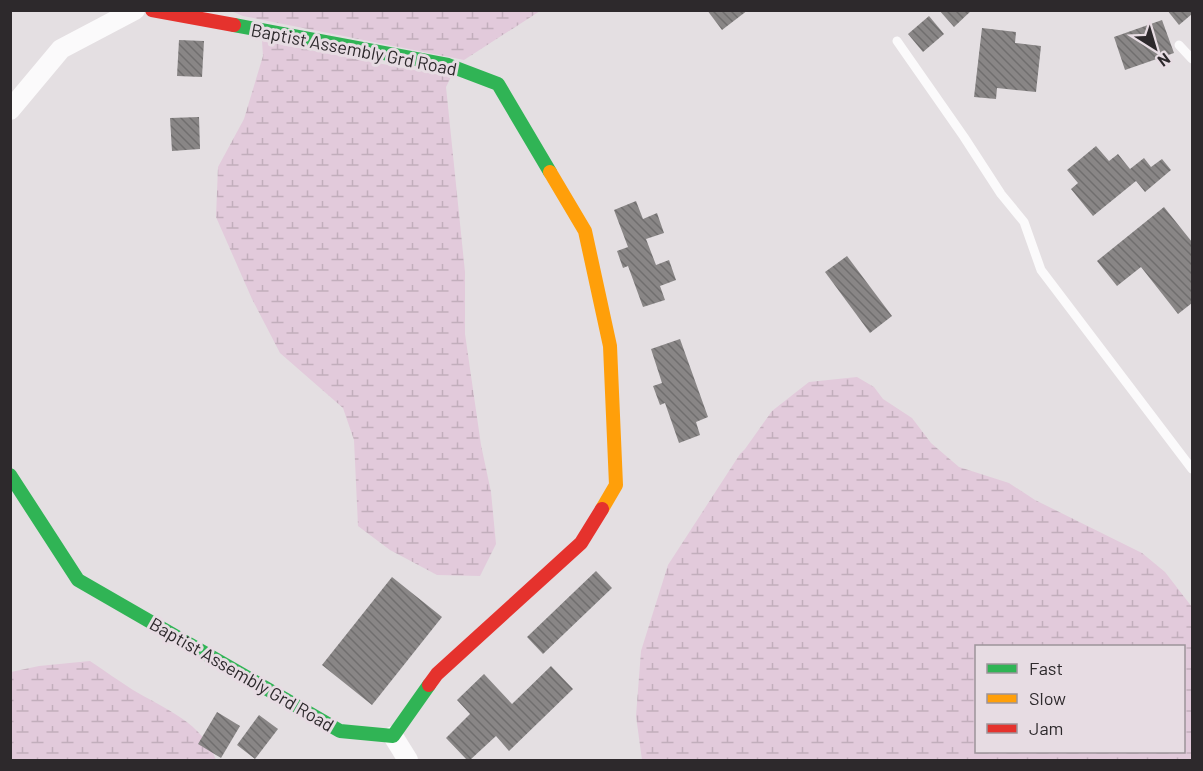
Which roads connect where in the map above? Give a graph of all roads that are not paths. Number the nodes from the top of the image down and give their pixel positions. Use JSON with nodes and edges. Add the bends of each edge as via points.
{"nodes":[{"id":1,"x":135,"y":10,"type":"edge"},
{"id":2,"x":152,"y":10,"type":"edge"},
{"id":3,"x":897,"y":41,"type":"dead end"},
{"id":4,"x":1179,"y":45,"type":"dead end"},
{"id":5,"x":1192,"y":59,"type":"edge"},
{"id":6,"x":10,"y":110,"type":"edge"},
{"id":7,"x":1192,"y":469,"type":"edge"},
{"id":8,"x":10,"y":475,"type":"edge"},
{"id":9,"x":393,"y":736,"type":"junction"},
{"id":10,"x":408,"y":760,"type":"edge"}],
"edges":[{"from":1,"to":6,"type":"street","via":[[61,50]]},
{"from":2,"to":9,"type":"street","name":"Baptist Assembly Grd Road","via":[[448,65],[498,84],[585,231],[610,346],[615,485],[581,543],[437,674]]},
{"from":3,"to":7,"type":"lane","via":[[1024,222],[1041,270]]},
{"from":4,"to":5,"type":"lane"},
{"from":8,"to":9,"type":"street","name":"Baptist Assembly Grd Road","via":[[78,580],[340,731]]},
{"from":9,"to":10,"type":"street"}]}
